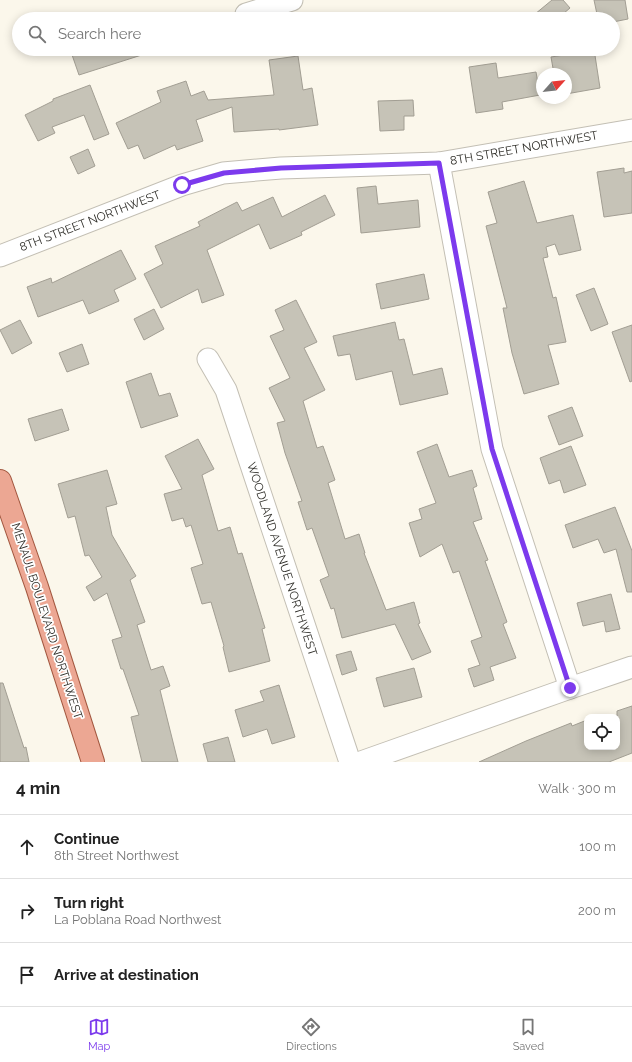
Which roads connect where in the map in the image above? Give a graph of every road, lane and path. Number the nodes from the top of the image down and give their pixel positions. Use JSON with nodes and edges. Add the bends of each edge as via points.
{"nodes":[{"id":1,"x":292,"y":0,"type":"edge"},
{"id":2,"x":253,"y":12,"type":"edge"},
{"id":3,"x":632,"y":130,"type":"edge"},
{"id":4,"x":439,"y":163,"type":"junction"},
{"id":5,"x":0,"y":256,"type":"edge"},
{"id":6,"x":208,"y":359,"type":"dead end"},
{"id":7,"x":0,"y":481,"type":"edge"},
{"id":8,"x":632,"y":667,"type":"edge"},
{"id":9,"x":570,"y":688,"type":"junction"},
{"id":10,"x":93,"y":762,"type":"edge"},
{"id":11,"x":350,"y":762,"type":"edge"},
{"id":12,"x":360,"y":762,"type":"edge"}],
"edges":[{"from":1,"to":2,"type":"street"},
{"from":3,"to":4,"type":"street","name":"8TH STREET NORTHWEST"},
{"from":4,"to":5,"type":"street","name":"8TH STREET NORTHWEST","via":[[281,168],[224,173],[182,185]]},
{"from":4,"to":9,"type":"street","via":[[492,449]]},
{"from":6,"to":11,"type":"street","name":"WOODLAND AVENUE NORTHWEST","via":[[226,390]]},
{"from":7,"to":10,"type":"main road","name":"MENAUL BOULEVARD NORTHWEST"},
{"from":8,"to":9,"type":"street"},
{"from":9,"to":12,"type":"street"}]}
